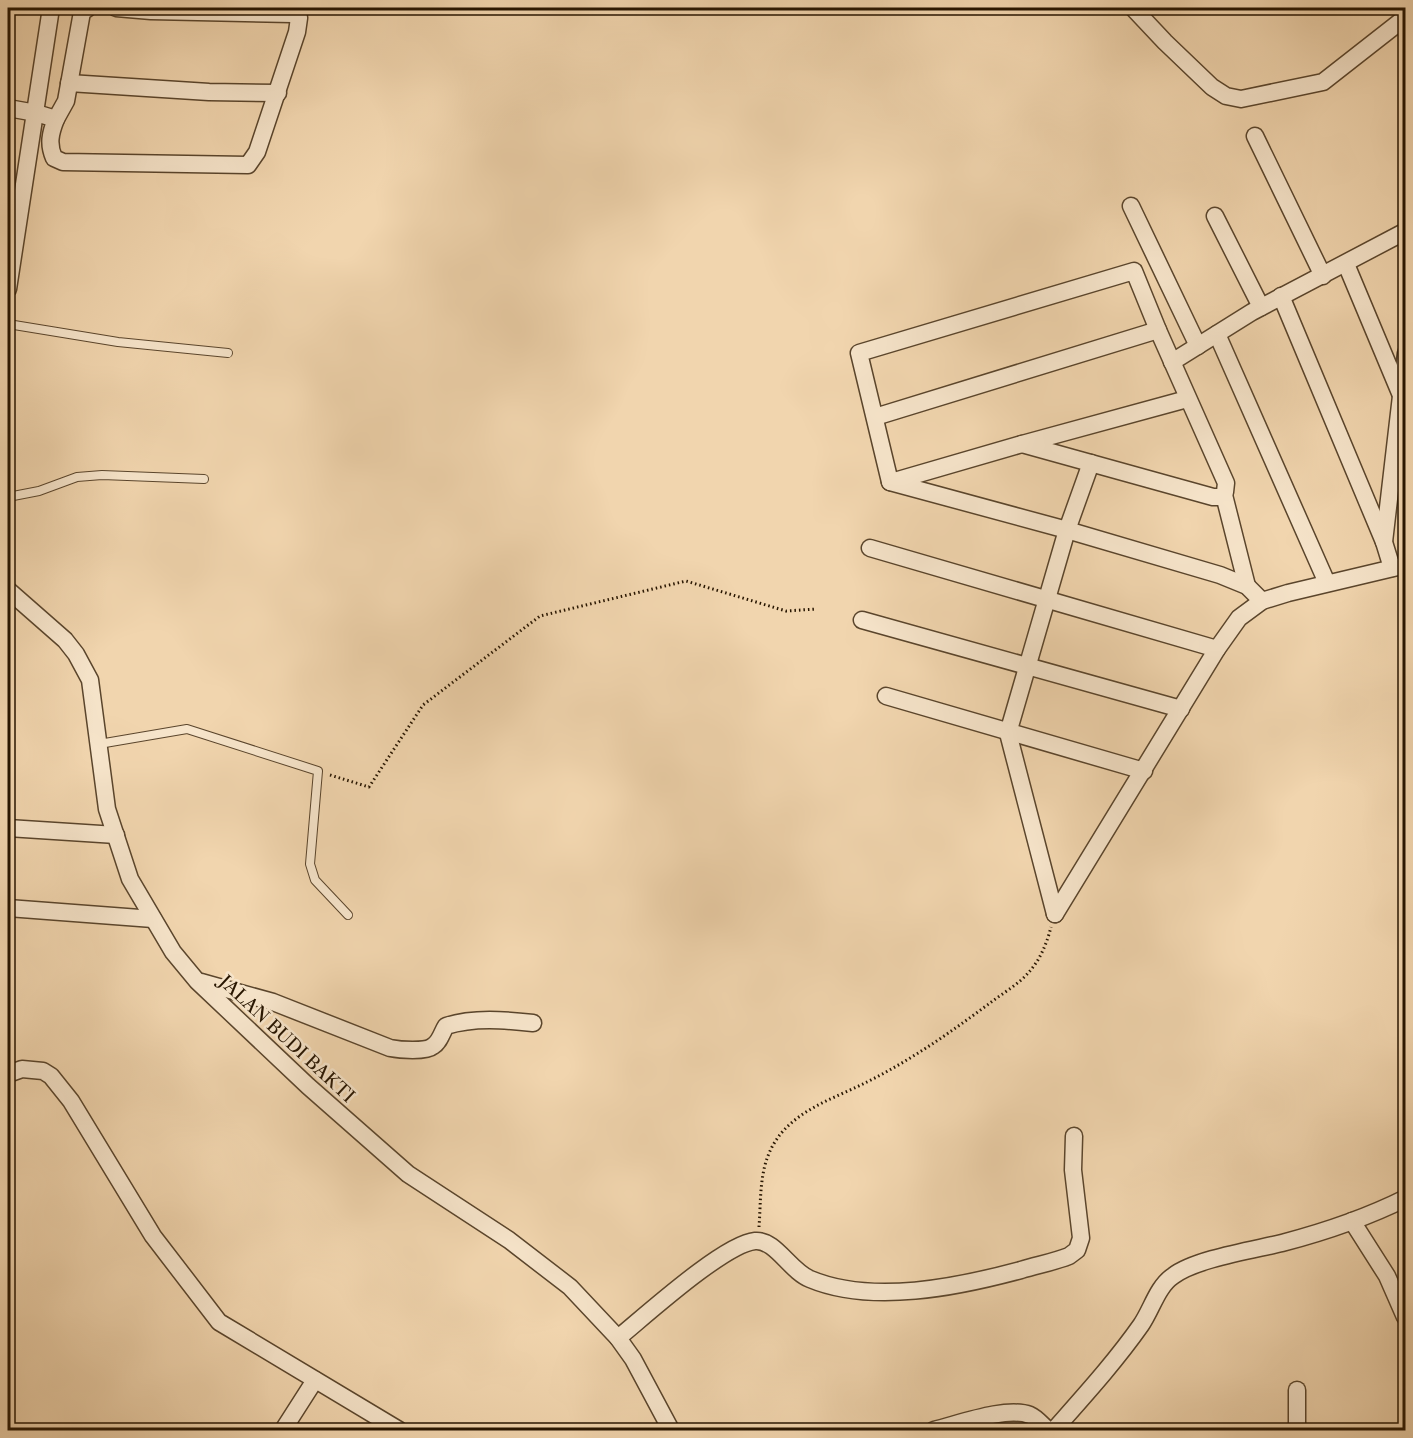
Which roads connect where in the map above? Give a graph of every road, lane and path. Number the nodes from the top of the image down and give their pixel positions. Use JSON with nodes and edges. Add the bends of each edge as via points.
{"nodes":[{"id":1,"x":51,"y":8,"type":"edge"},
{"id":2,"x":88,"y":8,"type":"edge"},
{"id":3,"x":116,"y":8,"type":"edge"},
{"id":4,"x":1133,"y":8,"type":"edge"},
{"id":5,"x":1406,"y":17,"type":"edge"},
{"id":6,"x":69,"y":83,"type":"junction"},
{"id":7,"x":278,"y":93,"type":"junction"},
{"id":8,"x":8,"y":108,"type":"edge"},
{"id":9,"x":36,"y":113,"type":"junction"},
{"id":10,"x":56,"y":119,"type":"junction"},
{"id":11,"x":1255,"y":136,"type":"dead end"},
{"id":12,"x":1131,"y":206,"type":"dead end"},
{"id":13,"x":1215,"y":216,"type":"dead end"},
{"id":14,"x":1406,"y":231,"type":"edge"},
{"id":15,"x":1346,"y":264,"type":"junction"},
{"id":16,"x":1323,"y":276,"type":"junction"},
{"id":17,"x":8,"y":289,"type":"edge"},
{"id":18,"x":1281,"y":296,"type":"junction"},
{"id":19,"x":1261,"y":307,"type":"junction"},
{"id":20,"x":8,"y":324,"type":"edge"},
{"id":21,"x":1158,"y":330,"type":"junction"},
{"id":22,"x":1217,"y":334,"type":"junction"},
{"id":23,"x":1198,"y":346,"type":"junction"},
{"id":24,"x":228,"y":353,"type":"dead end"},
{"id":25,"x":1406,"y":353,"type":"edge"},
{"id":26,"x":1172,"y":362,"type":"junction"},
{"id":27,"x":1401,"y":394,"type":"junction"},
{"id":28,"x":1188,"y":399,"type":"junction"},
{"id":29,"x":875,"y":417,"type":"junction"},
{"id":30,"x":1022,"y":444,"type":"junction"},
{"id":31,"x":1091,"y":463,"type":"junction"},
{"id":32,"x":204,"y":479,"type":"dead end"},
{"id":33,"x":891,"y":482,"type":"junction"},
{"id":34,"x":1224,"y":495,"type":"junction"},
{"id":35,"x":8,"y":497,"type":"edge"},
{"id":36,"x":1067,"y":530,"type":"junction"},
{"id":37,"x":1384,"y":542,"type":"junction"},
{"id":38,"x":870,"y":548,"type":"dead end"},
{"id":39,"x":1399,"y":567,"type":"edge"},
{"id":40,"x":1327,"y":583,"type":"junction"},
{"id":41,"x":1247,"y":586,"type":"junction"},
{"id":42,"x":8,"y":590,"type":"edge"},
{"id":43,"x":1047,"y":598,"type":"junction"},
{"id":44,"x":1262,"y":601,"type":"junction"},
{"id":45,"x":816,"y":609,"type":"dead end"},
{"id":46,"x":862,"y":620,"type":"dead end"},
{"id":47,"x":1217,"y":649,"type":"junction"},
{"id":48,"x":1027,"y":666,"type":"junction"},
{"id":49,"x":886,"y":696,"type":"dead end"},
{"id":50,"x":1181,"y":709,"type":"junction"},
{"id":51,"x":1008,"y":733,"type":"junction"},
{"id":52,"x":99,"y":744,"type":"junction"},
{"id":53,"x":318,"y":771,"type":"junction"},
{"id":54,"x":1144,"y":771,"type":"junction"},
{"id":55,"x":8,"y":828,"type":"edge"},
{"id":56,"x":116,"y":835,"type":"junction"},
{"id":57,"x":8,"y":908,"type":"edge"},
{"id":58,"x":1055,"y":914,"type":"junction"},
{"id":59,"x":348,"y":915,"type":"dead end"},
{"id":60,"x":153,"y":919,"type":"junction"},
{"id":61,"x":197,"y":981,"type":"junction"},
{"id":62,"x":533,"y":1023,"type":"dead end"},
{"id":63,"x":8,"y":1074,"type":"edge"},
{"id":64,"x":1074,"y":1136,"type":"dead end"},
{"id":65,"x":1406,"y":1198,"type":"edge"},
{"id":66,"x":1352,"y":1221,"type":"junction"},
{"id":67,"x":758,"y":1240,"type":"junction"},
{"id":68,"x":1404,"y":1317,"type":"edge"},
{"id":69,"x":618,"y":1338,"type":"junction"},
{"id":70,"x":315,"y":1380,"type":"junction"},
{"id":71,"x":1297,"y":1390,"type":"dead end"},
{"id":72,"x":283,"y":1431,"type":"edge"},
{"id":73,"x":399,"y":1431,"type":"edge"},
{"id":74,"x":671,"y":1431,"type":"edge"},
{"id":75,"x":934,"y":1431,"type":"edge"},
{"id":76,"x":1048,"y":1431,"type":"edge"},
{"id":77,"x":1054,"y":1431,"type":"edge"},
{"id":78,"x":1297,"y":1431,"type":"edge"}],
"edges":[{"from":1,"to":9,"type":"street"},
{"from":2,"to":6,"type":"street","via":[[82,12]]},
{"from":3,"to":7,"type":"street","via":[[292,14],[299,18],[297,32]]},
{"from":4,"to":5,"type":"street","via":[[1212,87],[1241,99],[1323,82]]},
{"from":6,"to":7,"type":"street","via":[[209,93]]},
{"from":6,"to":10,"type":"street","via":[[66,101]]},
{"from":7,"to":10,"type":"street","via":[[258,152],[248,165],[63,162],[54,158],[50,147]]},
{"from":8,"to":9,"type":"street"},
{"from":9,"to":10,"type":"street"},
{"from":9,"to":17,"type":"street"},
{"from":11,"to":16,"type":"street"},
{"from":12,"to":23,"type":"street"},
{"from":13,"to":19,"type":"street"},
{"from":14,"to":15,"type":"street"},
{"from":15,"to":16,"type":"street"},
{"from":15,"to":27,"type":"street"},
{"from":16,"to":18,"type":"street"},
{"from":18,"to":19,"type":"street"},
{"from":18,"to":37,"type":"street"},
{"from":19,"to":22,"type":"street"},
{"from":20,"to":24,"type":"lane","via":[[118,342]]},
{"from":21,"to":26,"type":"street"},
{"from":21,"to":29,"type":"street"},
{"from":21,"to":29,"type":"street","via":[[1134,271],[859,353]]},
{"from":22,"to":23,"type":"street"},
{"from":22,"to":40,"type":"street"},
{"from":23,"to":26,"type":"street"},
{"from":25,"to":27,"type":"street"},
{"from":26,"to":28,"type":"street"},
{"from":27,"to":37,"type":"street"},
{"from":28,"to":30,"type":"street"},
{"from":28,"to":34,"type":"street","via":[[1226,483]]},
{"from":29,"to":33,"type":"street"},
{"from":30,"to":31,"type":"street"},
{"from":30,"to":33,"type":"street"},
{"from":31,"to":34,"type":"street","via":[[1213,496]]},
{"from":31,"to":36,"type":"street"},
{"from":32,"to":35,"type":"lane","via":[[77,477]]},
{"from":33,"to":36,"type":"street"},
{"from":34,"to":41,"type":"street"},
{"from":36,"to":41,"type":"street"},
{"from":36,"to":43,"type":"street"},
{"from":37,"to":39,"type":"street"},
{"from":38,"to":43,"type":"street"},
{"from":39,"to":40,"type":"street"},
{"from":40,"to":44,"type":"street"},
{"from":41,"to":44,"type":"street"},
{"from":42,"to":52,"type":"street","name":"JALAN BUDI BAKTI","via":[[76,654],[90,680]]},
{"from":43,"to":47,"type":"street"},
{"from":43,"to":48,"type":"street"},
{"from":44,"to":47,"type":"street","via":[[1239,618]]},
{"from":45,"to":53,"type":"path","via":[[786,611],[686,581],[540,616],[423,705],[369,788]]},
{"from":46,"to":48,"type":"street"},
{"from":47,"to":50,"type":"street"},
{"from":48,"to":50,"type":"street"},
{"from":48,"to":51,"type":"street"},
{"from":49,"to":51,"type":"street"},
{"from":50,"to":54,"type":"street"},
{"from":51,"to":54,"type":"street"},
{"from":51,"to":58,"type":"street"},
{"from":52,"to":53,"type":"lane","via":[[187,729]]},
{"from":52,"to":56,"type":"street","name":"JALAN BUDI BAKTI","via":[[107,809]]},
{"from":53,"to":59,"type":"lane","via":[[311,873]]},
{"from":54,"to":58,"type":"street"},
{"from":55,"to":56,"type":"street"},
{"from":56,"to":60,"type":"street","name":"JALAN BUDI BAKTI","via":[[130,879]]},
{"from":57,"to":60,"type":"street"},
{"from":58,"to":67,"type":"path","via":[[1039,959],[1011,988],[908,1060],[805,1112],[780,1133],[765,1163]]},
{"from":60,"to":61,"type":"street","name":"JALAN BUDI BAKTI","via":[[172,952]]},
{"from":61,"to":62,"type":"street","via":[[273,1002],[402,1050],[430,1048],[446,1026],[460,1022]]},
{"from":61,"to":69,"type":"street","name":"JALAN BUDI BAKTI","via":[[408,1174],[509,1240],[570,1287]]},
{"from":63,"to":70,"type":"street","via":[[22,1069],[51,1076],[71,1101],[153,1236],[219,1322]]},
{"from":64,"to":67,"type":"street","via":[[1073,1170],[1081,1238],[1077,1250],[1063,1258],[955,1285],[876,1292],[807,1278],[772,1246]]},
{"from":65,"to":66,"type":"street"},
{"from":66,"to":68,"type":"street","via":[[1387,1276]]},
{"from":66,"to":77,"type":"street","via":[[1206,1262],[1170,1278],[1142,1324]]},
{"from":67,"to":69,"type":"street","via":[[700,1271]]},
{"from":69,"to":74,"type":"street","name":"JALAN BUDI BAKTI"},
{"from":70,"to":72,"type":"street"},
{"from":70,"to":73,"type":"street"},
{"from":71,"to":78,"type":"street"},
{"from":75,"to":76,"type":"street","via":[[1015,1413],[1034,1417]]}]}
